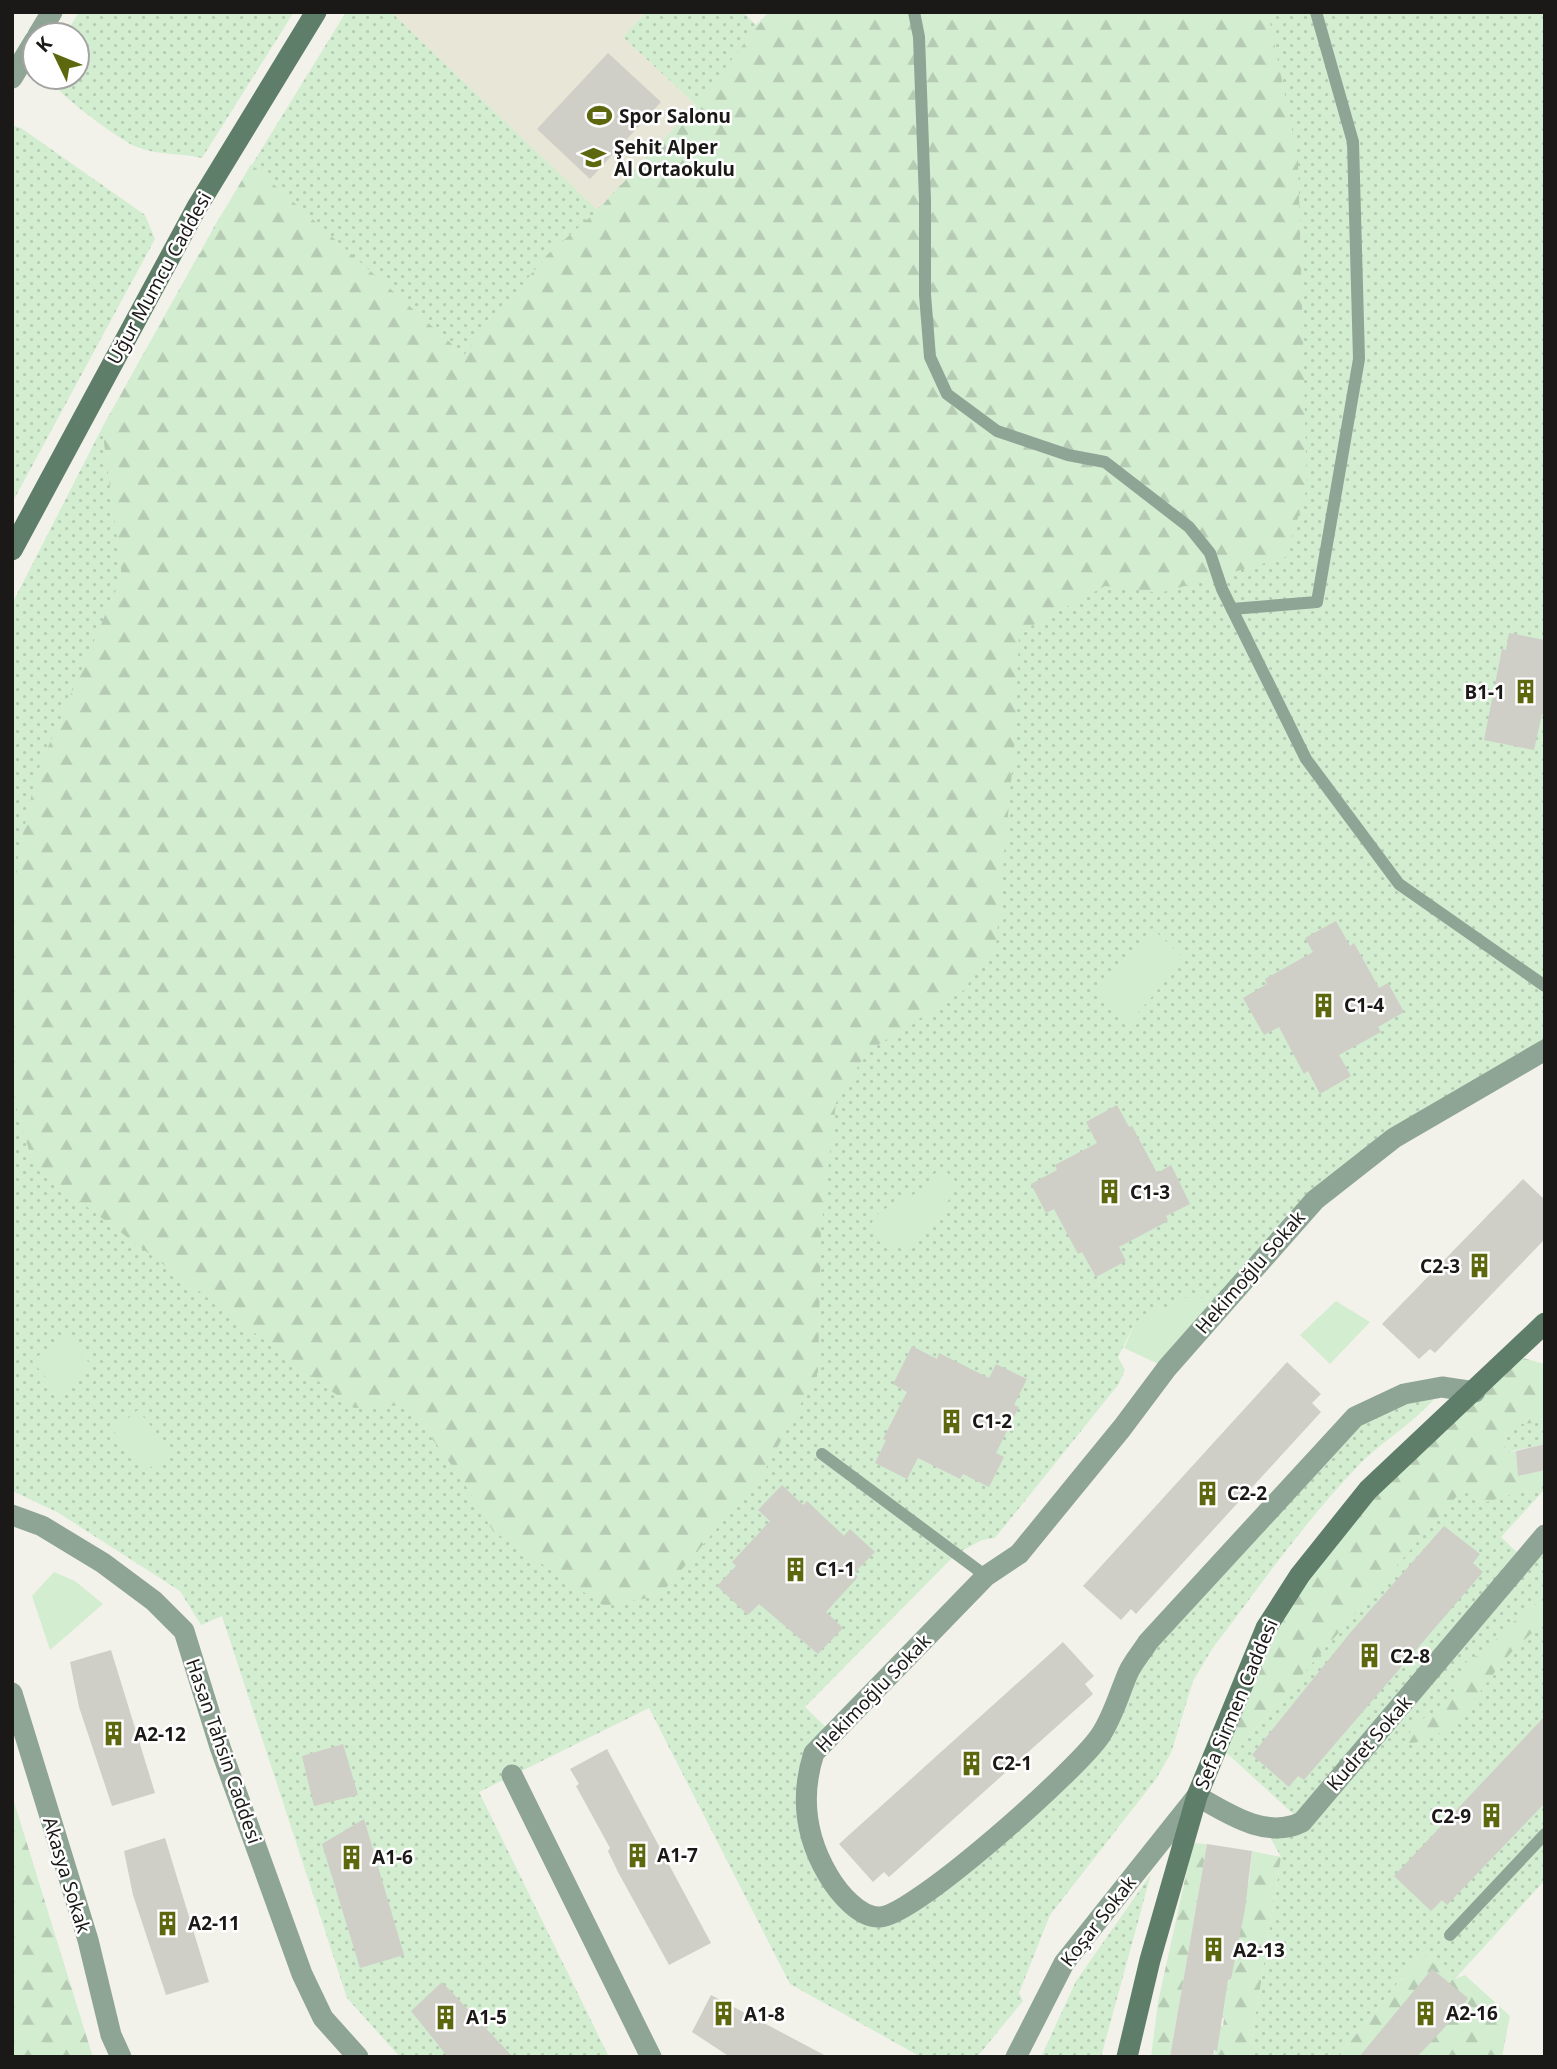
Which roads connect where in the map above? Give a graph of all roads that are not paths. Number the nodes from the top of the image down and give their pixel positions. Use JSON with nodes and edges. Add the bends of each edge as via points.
{"nodes":[{"id":1,"x":316,"y":12,"type":"edge"},
{"id":2,"x":914,"y":12,"type":"edge"},
{"id":3,"x":1316,"y":12,"type":"edge"},
{"id":4,"x":12,"y":550,"type":"edge"},
{"id":5,"x":1231,"y":609,"type":"junction"},
{"id":6,"x":1545,"y":986,"type":"edge"},
{"id":7,"x":1545,"y":1050,"type":"edge"},
{"id":8,"x":1545,"y":1323,"type":"edge"},
{"id":9,"x":1475,"y":1392,"type":"junction"},
{"id":10,"x":822,"y":1454,"type":"dead end"},
{"id":11,"x":12,"y":1515,"type":"edge"},
{"id":12,"x":1545,"y":1535,"type":"edge"},
{"id":13,"x":986,"y":1576,"type":"junction"},
{"id":14,"x":12,"y":1693,"type":"edge"},
{"id":15,"x":512,"y":1775,"type":"dead end"},
{"id":16,"x":1196,"y":1796,"type":"junction"},
{"id":17,"x":1545,"y":1834,"type":"edge"},
{"id":18,"x":1450,"y":1935,"type":"dead end"},
{"id":19,"x":121,"y":2057,"type":"edge"},
{"id":20,"x":358,"y":2057,"type":"edge"},
{"id":21,"x":651,"y":2057,"type":"edge"},
{"id":22,"x":1016,"y":2057,"type":"edge"},
{"id":23,"x":1127,"y":2057,"type":"edge"}],
"edges":[{"from":1,"to":4,"type":"street","name":"Uğur Mumcu Caddesi","via":[[197,207]]},
{"from":2,"to":5,"type":"lane","via":[[919,37],[930,358],[947,394],[997,431],[1105,462],[1189,527],[1210,553]]},
{"from":3,"to":5,"type":"lane","via":[[1353,142],[1359,359],[1317,602]]},
{"from":5,"to":6,"type":"lane","via":[[1306,759],[1399,884]]},
{"from":7,"to":13,"type":"street","name":"Hekimoğlu Sokak","via":[[1394,1138],[1315,1200],[1167,1368],[1019,1554]]},
{"from":8,"to":9,"type":"street","name":"Sefa Sirmen Caddesi"},
{"from":9,"to":13,"type":"street","name":"Hekimoğlu Sokak","via":[[1442,1387],[1404,1394],[1355,1417],[1148,1642],[1100,1737],[1072,1768],[949,1877],[907,1908],[877,1917],[847,1899],[815,1852],[806,1816],[807,1776],[814,1753]]},
{"from":9,"to":16,"type":"street","name":"Sefa Sirmen Caddesi","via":[[1367,1490],[1297,1578],[1266,1628]]},
{"from":10,"to":13,"type":"lane"},
{"from":11,"to":20,"type":"street","name":"Hasan Tahsin Caddesi","via":[[42,1525],[103,1563],[154,1601],[184,1631],[220,1747],[302,1974],[323,2018]]},
{"from":12,"to":16,"type":"street","name":"Kudret Sokak","via":[[1301,1822],[1279,1828],[1256,1824]]},
{"from":14,"to":19,"type":"street","name":"Akasya Sokak"},
{"from":15,"to":21,"type":"street"},
{"from":16,"to":22,"type":"street","name":"Koşar Sokak","via":[[1064,1963]]},
{"from":16,"to":23,"type":"street","name":"Sefa Sirmen Caddesi"},
{"from":17,"to":18,"type":"lane"}]}
